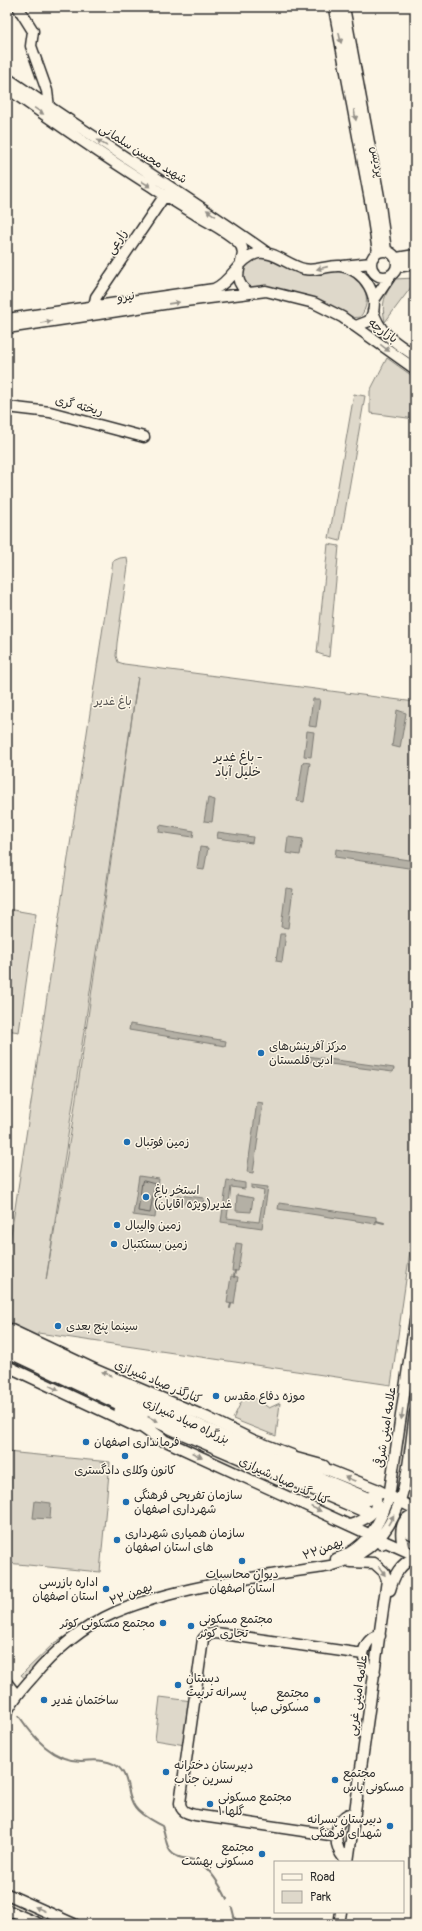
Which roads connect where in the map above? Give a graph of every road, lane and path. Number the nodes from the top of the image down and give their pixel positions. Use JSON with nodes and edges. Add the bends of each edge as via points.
{"nodes":[{"id":1,"x":18,"y":7,"type":"edge"},
{"id":2,"x":343,"y":7,"type":"edge"},
{"id":3,"x":7,"y":78,"type":"edge"},
{"id":4,"x":7,"y":88,"type":"edge"},
{"id":5,"x":49,"y":107,"type":"junction"},
{"id":6,"x":165,"y":195,"type":"junction"},
{"id":7,"x":382,"y":251,"type":"junction"},
{"id":8,"x":266,"y":252,"type":"junction"},
{"id":9,"x":415,"y":255,"type":"edge"},
{"id":10,"x":371,"y":263,"type":"junction"},
{"id":11,"x":415,"y":264,"type":"edge"},
{"id":12,"x":341,"y":266,"type":"junction"},
{"id":13,"x":395,"y":267,"type":"junction"},
{"id":14,"x":238,"y":269,"type":"junction"},
{"id":15,"x":249,"y":293,"type":"junction"},
{"id":16,"x":374,"y":300,"type":"junction"},
{"id":17,"x":136,"y":304,"type":"junction"},
{"id":18,"x":94,"y":306,"type":"junction"},
{"id":19,"x":373,"y":312,"type":"junction"},
{"id":20,"x":7,"y":319,"type":"edge"},
{"id":21,"x":356,"y":326,"type":"junction"},
{"id":22,"x":7,"y":328,"type":"edge"},
{"id":23,"x":415,"y":356,"type":"edge"},
{"id":24,"x":415,"y":369,"type":"edge"},
{"id":25,"x":7,"y":407,"type":"edge"},
{"id":26,"x":144,"y":437,"type":"dead end"},
{"id":27,"x":415,"y":1326,"type":"edge"},
{"id":28,"x":7,"y":1328,"type":"edge"},
{"id":29,"x":7,"y":1337,"type":"edge"},
{"id":30,"x":7,"y":1350,"type":"edge"},
{"id":31,"x":7,"y":1366,"type":"edge"},
{"id":32,"x":110,"y":1386,"type":"junction"},
{"id":33,"x":92,"y":1390,"type":"junction"},
{"id":34,"x":415,"y":1413,"type":"edge"},
{"id":35,"x":161,"y":1438,"type":"junction"},
{"id":36,"x":323,"y":1467,"type":"junction"},
{"id":37,"x":392,"y":1478,"type":"junction"},
{"id":38,"x":402,"y":1492,"type":"junction"},
{"id":39,"x":369,"y":1496,"type":"junction"},
{"id":40,"x":389,"y":1497,"type":"junction"},
{"id":41,"x":400,"y":1503,"type":"junction"},
{"id":42,"x":413,"y":1520,"type":"edge"},
{"id":43,"x":350,"y":1526,"type":"junction"},
{"id":44,"x":379,"y":1539,"type":"junction"},
{"id":45,"x":404,"y":1550,"type":"junction"},
{"id":46,"x":415,"y":1556,"type":"edge"},
{"id":47,"x":349,"y":1557,"type":"junction"},
{"id":48,"x":301,"y":1571,"type":"joint"},
{"id":49,"x":380,"y":1636,"type":"junction"},
{"id":50,"x":363,"y":1654,"type":"junction"},
{"id":51,"x":375,"y":1673,"type":"junction"},
{"id":52,"x":7,"y":1683,"type":"edge"},
{"id":53,"x":7,"y":1691,"type":"edge"},
{"id":54,"x":16,"y":1698,"type":"junction"},
{"id":55,"x":8,"y":1710,"type":"edge"},
{"id":56,"x":355,"y":1813,"type":"junction"},
{"id":57,"x":337,"y":1836,"type":"junction"},
{"id":58,"x":348,"y":1861,"type":"edge"},
{"id":59,"x":350,"y":1861,"type":"edge"},
{"id":60,"x":350,"y":1861,"type":"edge"},
{"id":61,"x":7,"y":1894,"type":"edge"},
{"id":62,"x":17,"y":1899,"type":"junction"},
{"id":63,"x":10,"y":1911,"type":"edge"},
{"id":64,"x":341,"y":1913,"type":"edge"},
{"id":65,"x":347,"y":1913,"type":"edge"},
{"id":66,"x":39,"y":1924,"type":"edge"},
{"id":67,"x":74,"y":1924,"type":"edge"},
{"id":68,"x":339,"y":1924,"type":"edge"},
{"id":69,"x":346,"y":1924,"type":"edge"}],
"edges":[{"from":1,"to":5,"type":"main road","via":[[33,31],[31,46],[47,91]]},
{"from":2,"to":7,"type":"main road","name":"پردیس","via":[[352,76],[375,198]]},
{"from":3,"to":5,"type":"main road","name":"شهید محسن سلمانی"},
{"from":4,"to":6,"type":"main road","name":"شهید محسن سلمانی","one_way":true},
{"from":8,"to":5,"type":"main road","name":"شهید محسن سلمانی","one_way":true},
{"from":6,"to":14,"type":"main road","name":"شهید محسن سلمانی","via":[[223,230],[239,243],[243,248],[243,255]]},
{"from":6,"to":18,"type":"main road","name":"زارعی","via":[[96,297]]},
{"from":7,"to":10,"type":"main road","via":[[374,255]]},
{"from":7,"to":13,"type":"main road"},
{"from":12,"to":8,"type":"main road","name":"شهید محسن سلمانی","one_way":true,"via":[[303,269]]},
{"from":8,"to":14,"type":"main road","name":"نیرو","via":[[251,256]]},
{"from":9,"to":13,"type":"main road"},
{"from":10,"to":12,"type":"main road","name":"شهید محسن سلمانی"},
{"from":10,"to":13,"type":"main road","via":[[373,272],[384,278]]},
{"from":11,"to":13,"type":"main road"},
{"from":12,"to":16,"type":"main road","via":[[362,277]]},
{"from":13,"to":16,"type":"main road"},
{"from":14,"to":15,"type":"main road","via":[[239,284]]},
{"from":14,"to":17,"type":"main road","name":"نیرو","via":[[227,281],[214,289]]},
{"from":17,"to":15,"type":"main road","name":"نیرو","one_way":true},
{"from":15,"to":21,"type":"main road","name":"نیرو","via":[[266,291],[313,302]]},
{"from":16,"to":19,"type":"main road"},
{"from":17,"to":18,"type":"main road","name":"نیرو"},
{"from":22,"to":17,"type":"main road","name":"نیرو","one_way":true},
{"from":18,"to":20,"type":"main road","name":"نیرو"},
{"from":19,"to":21,"type":"main road","via":[[369,321]]},
{"from":19,"to":23,"type":"main road","name":"بازارچه","via":[[376,322],[386,335]]},
{"from":21,"to":24,"type":"main road","name":"بازارچه","one_way":true},
{"from":25,"to":26,"type":"main road","name":"ریخته گری","via":[[50,412]]},
{"from":27,"to":37,"type":"main road","name":"علامه امینی شرقی","one_way":true},
{"from":36,"to":28,"type":"main road","name":"کنارگذر صیاد شیرازی","one_way":true,"via":[[253,1440]]},
{"from":29,"to":32,"type":"highway","name":"بزرگراه صیاد شیرازی"},
{"from":30,"to":33,"type":"highway","name":"بزرگراه صیاد شیرازی"},
{"from":31,"to":35,"type":"main road","name":"کنار گذر صیاد شیرازی","one_way":true},
{"from":32,"to":36,"type":"highway","via":[[142,1394],[272,1453]]},
{"from":32,"to":39,"type":"highway","name":"بزرگراه صیاد شیرازی","via":[[239,1445]]},
{"from":33,"to":35,"type":"highway"},
{"from":33,"to":39,"type":"highway","name":"بزرگراه صیاد شیرازی","one_way":true,"via":[[177,1430]]},
{"from":34,"to":38,"type":"main road","name":"علامه امینی شرقی"},
{"from":35,"to":43,"type":"main road","name":"کنار گذر صیاد شیرازی","one_way":true},
{"from":39,"to":36,"type":"main road","name":"کنارگذر صیاد شیرازی","one_way":true},
{"from":37,"to":39,"type":"main road","via":[[388,1484]]},
{"from":37,"to":40,"type":"main road","name":"علامه امینی شرقی"},
{"from":38,"to":41,"type":"main road","name":"علامه امینی شرقی"},
{"from":38,"to":42,"type":"main road"},
{"from":39,"to":40,"type":"main road","name":"کنارگذر صیاد شیرازی"},
{"from":39,"to":43,"type":"main road","via":[[376,1500],[373,1513]]},
{"from":40,"to":41,"type":"main road","name":"کنارگذر صیاد شیرازی"},
{"from":40,"to":44,"type":"main road","name":"علامه امینی شرقی"},
{"from":41,"to":42,"type":"main road","name":"کنارگذر صیاد شیرازی"},
{"from":44,"to":41,"type":"main road","name":"علامه امینی شرقی","one_way":true,"via":[[392,1521]]},
{"from":42,"to":45,"type":"main road","via":[[404,1521],[401,1528]]},
{"from":43,"to":44,"type":"main road","name":"کنار گذر صیاد شیرازی"},
{"from":43,"to":47,"type":"main road","via":[[357,1535]]},
{"from":44,"to":45,"type":"main road","name":"کنار گذر صیاد شیرازی"},
{"from":44,"to":47,"type":"main road","name":"۲۲بهمن"},
{"from":44,"to":47,"type":"main road","name":"علامه امینی شرقی","via":[[361,1554]]},
{"from":45,"to":46,"type":"main road","name":"کنار گذر صیاد شیرازی"},
{"from":46,"to":59,"type":"main road","name":"علامه امینی غربی","via":[[400,1568],[390,1592]]},
{"from":47,"to":48,"type":"main road","name":"علامه امینی شرقی"},
{"from":47,"to":49,"type":"main road","name":"علامه امینی غربی","one_way":true,"via":[[374,1563],[385,1576],[386,1592]]},
{"from":48,"to":54,"type":"main road","name":"۲۲ بهمن","via":[[171,1594],[115,1613],[70,1640],[41,1666]]},
{"from":49,"to":50,"type":"main road","via":[[370,1639]]},
{"from":49,"to":51,"type":"main road","name":"علامه امینی غربی"},
{"from":50,"to":51,"type":"main road","via":[[366,1667]]},
{"from":50,"to":57,"type":"main road","via":[[216,1633],[203,1639],[180,1803],[182,1809],[195,1815]]},
{"from":51,"to":56,"type":"main road","name":"علامه امینی غربی"},
{"from":52,"to":54,"type":"main road"},
{"from":53,"to":54,"type":"main road"},
{"from":54,"to":55,"type":"main road","name":"۲۲ بهمن"},
{"from":56,"to":57,"type":"main road","via":[[342,1819]]},
{"from":56,"to":60,"type":"main road","name":"علامه امینی غربی"},
{"from":57,"to":58,"type":"main road","via":[[339,1852]]},
{"from":61,"to":62,"type":"main road"},
{"from":62,"to":63,"type":"main road"},
{"from":67,"to":62,"type":"main road","one_way":true},
{"from":63,"to":66,"type":"main road"},
{"from":64,"to":68,"type":"main road"},
{"from":65,"to":69,"type":"main road"}]}
